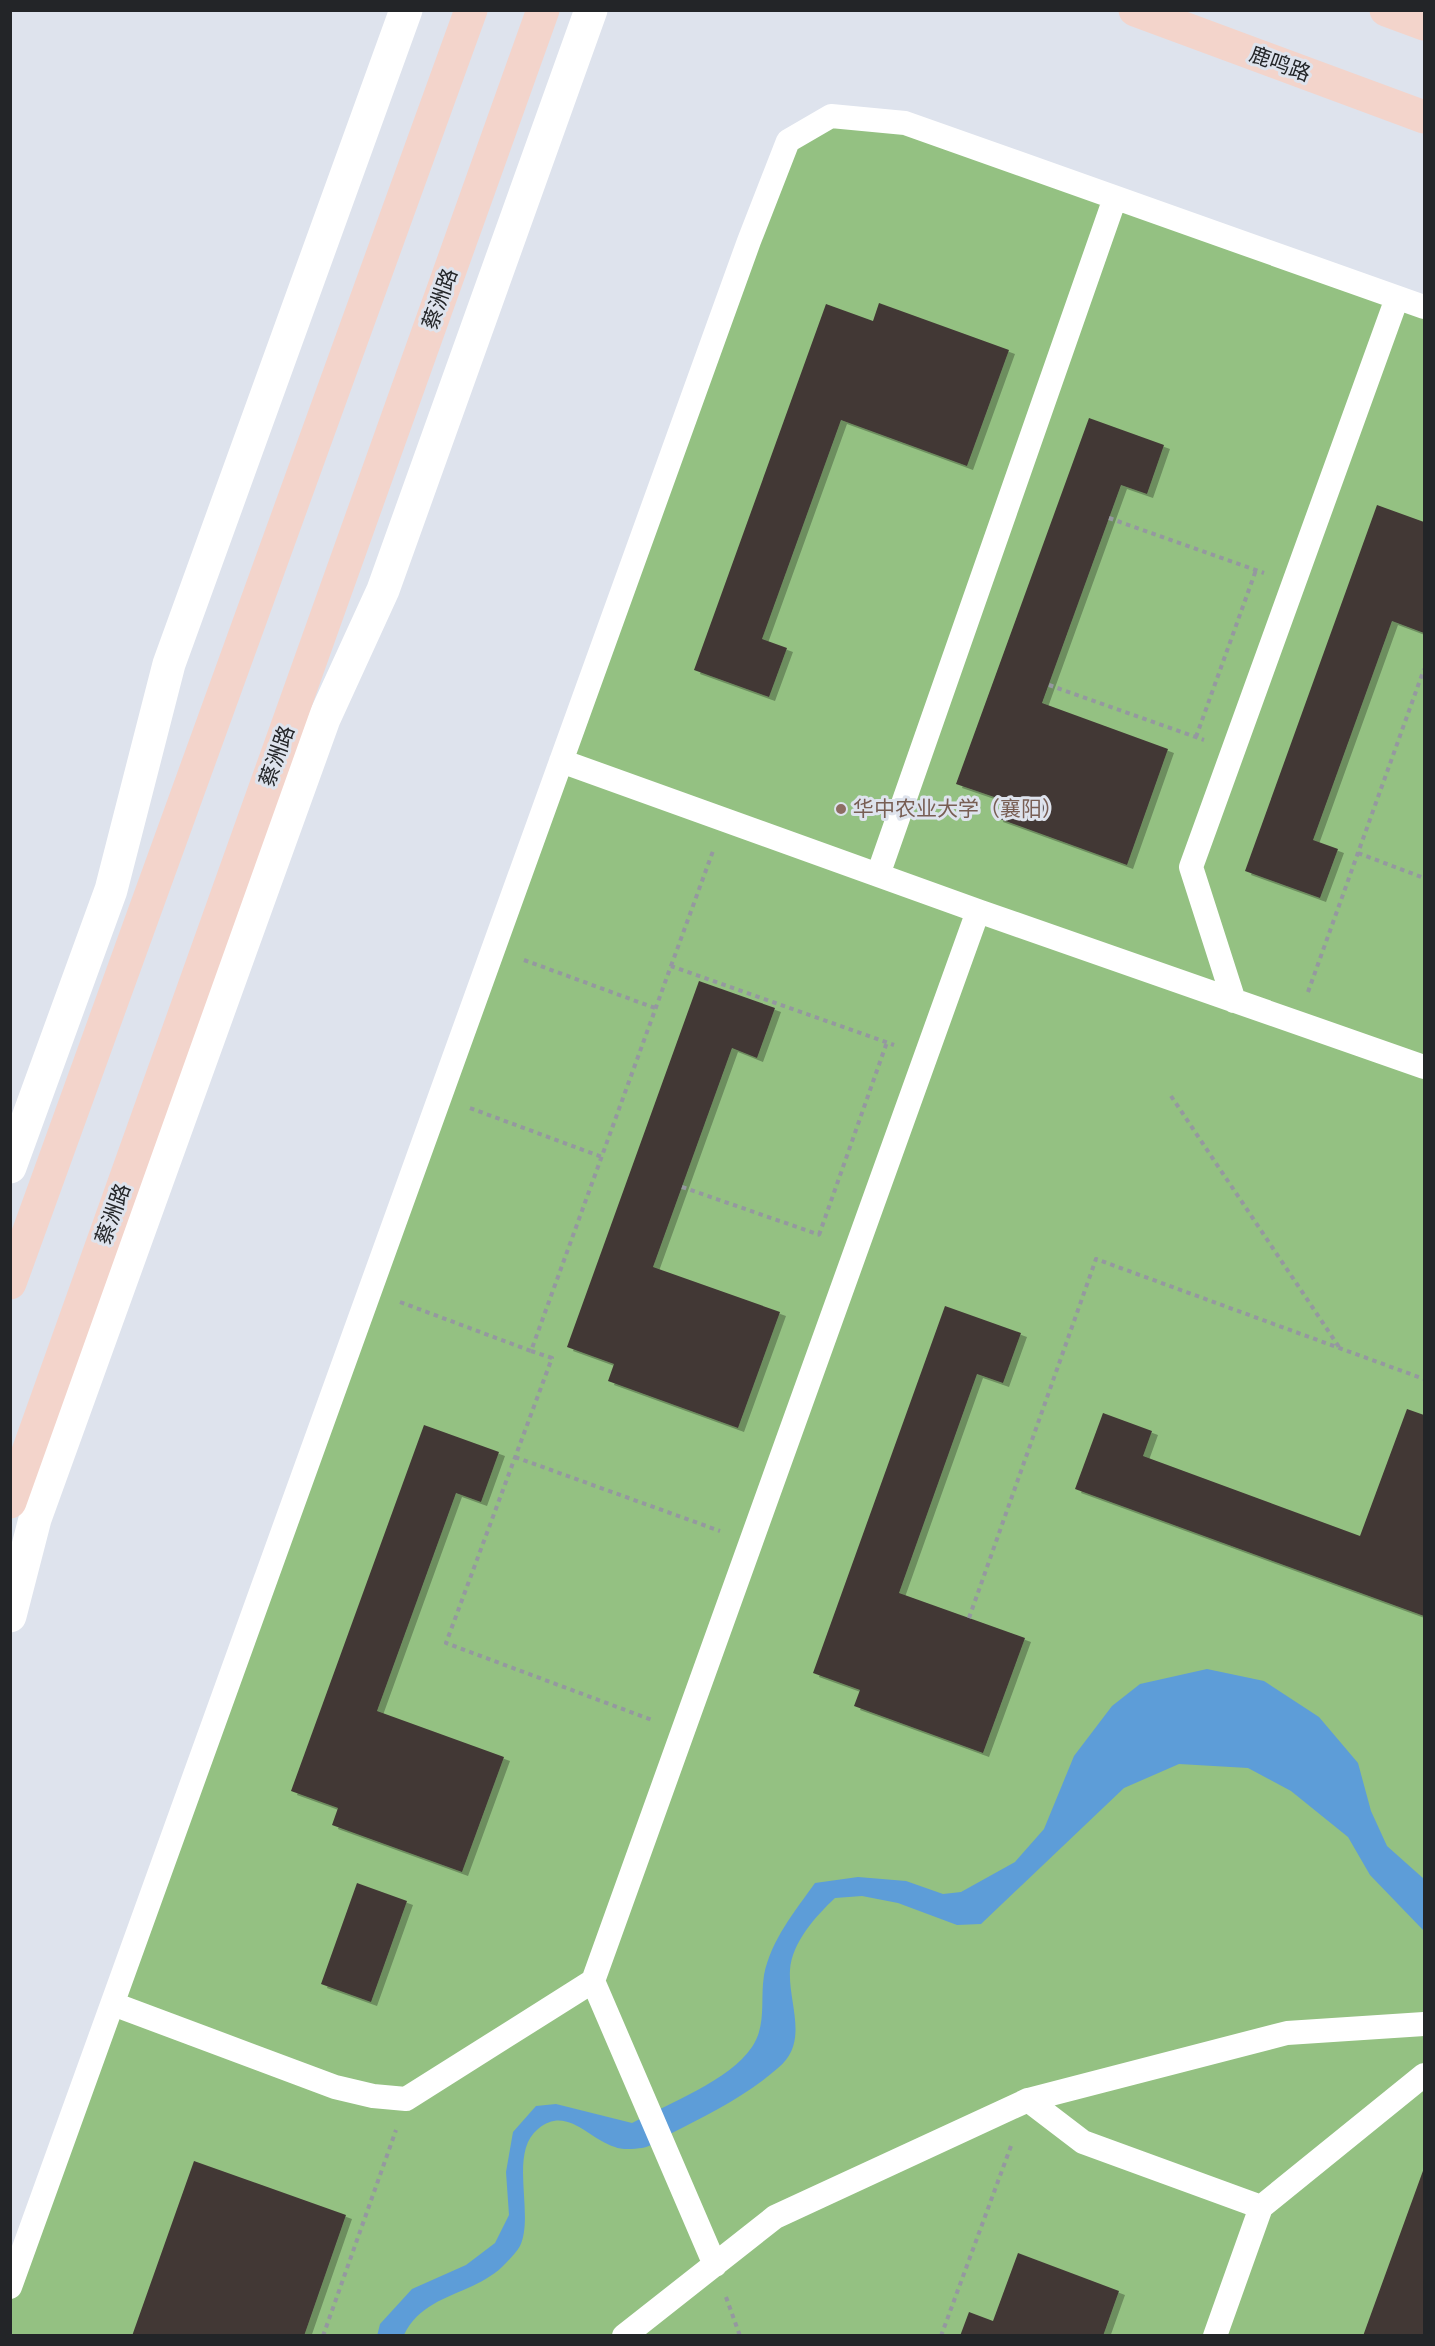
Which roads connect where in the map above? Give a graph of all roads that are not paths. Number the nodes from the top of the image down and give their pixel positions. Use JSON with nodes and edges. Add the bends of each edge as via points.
{"nodes":[{"id":1,"x":406,"y":10,"type":"edge"},
{"id":2,"x":471,"y":10,"type":"edge"},
{"id":3,"x":543,"y":10,"type":"edge"},
{"id":4,"x":591,"y":10,"type":"edge"},
{"id":5,"x":1135,"y":10,"type":"edge"},
{"id":6,"x":1386,"y":10,"type":"edge"},
{"id":7,"x":1425,"y":24,"type":"edge"},
{"id":8,"x":1425,"y":117,"type":"edge"},
{"id":9,"x":1115,"y":198,"type":"junction"},
{"id":10,"x":1397,"y":298,"type":"junction"},
{"id":11,"x":1425,"y":307,"type":"edge"},
{"id":12,"x":561,"y":761,"type":"junction"},
{"id":13,"x":878,"y":875,"type":"junction"},
{"id":14,"x":978,"y":911,"type":"junction"},
{"id":15,"x":1234,"y":1001,"type":"junction"},
{"id":16,"x":1425,"y":1067,"type":"edge"},
{"id":17,"x":10,"y":1167,"type":"edge"},
{"id":18,"x":10,"y":1283,"type":"edge"},
{"id":19,"x":10,"y":1502,"type":"edge"},
{"id":20,"x":10,"y":1616,"type":"edge"},
{"id":21,"x":593,"y":1981,"type":"junction"},
{"id":22,"x":113,"y":2004,"type":"junction"},
{"id":23,"x":1425,"y":2024,"type":"edge"},
{"id":24,"x":1425,"y":2075,"type":"edge"},
{"id":25,"x":1028,"y":2100,"type":"junction"},
{"id":26,"x":1261,"y":2207,"type":"junction"},
{"id":27,"x":715,"y":2265,"type":"junction"},
{"id":28,"x":10,"y":2287,"type":"edge"},
{"id":29,"x":624,"y":2336,"type":"edge"},
{"id":30,"x":1215,"y":2336,"type":"edge"}],
"edges":[{"from":1,"to":17,"type":"street","via":[[169,664],[111,890]]},
{"from":2,"to":18,"type":"main road"},
{"from":3,"to":19,"type":"main road","name":"蔡洲路"},
{"from":4,"to":20,"type":"street","via":[[383,590],[324,719],[35,1519]]},
{"from":5,"to":8,"type":"main road","name":"鹿鸣路"},
{"from":6,"to":7,"type":"main road"},
{"from":9,"to":10,"type":"lane"},
{"from":9,"to":12,"type":"lane","via":[[905,123],[831,116],[788,141],[748,241]]},
{"from":9,"to":13,"type":"lane"},
{"from":10,"to":11,"type":"lane"},
{"from":10,"to":15,"type":"lane","via":[[1191,867]]},
{"from":12,"to":13,"type":"lane"},
{"from":12,"to":22,"type":"lane"},
{"from":13,"to":14,"type":"lane"},
{"from":14,"to":15,"type":"lane"},
{"from":14,"to":21,"type":"lane"},
{"from":15,"to":16,"type":"lane"},
{"from":21,"to":22,"type":"lane","via":[[406,2099],[335,2087]]},
{"from":21,"to":27,"type":"lane"},
{"from":22,"to":28,"type":"lane"},
{"from":23,"to":25,"type":"lane","via":[[1287,2033]]},
{"from":24,"to":26,"type":"lane"},
{"from":25,"to":26,"type":"lane","via":[[1083,2142]]},
{"from":25,"to":27,"type":"lane","via":[[775,2217]]},
{"from":26,"to":30,"type":"lane"},
{"from":27,"to":29,"type":"lane"}]}
